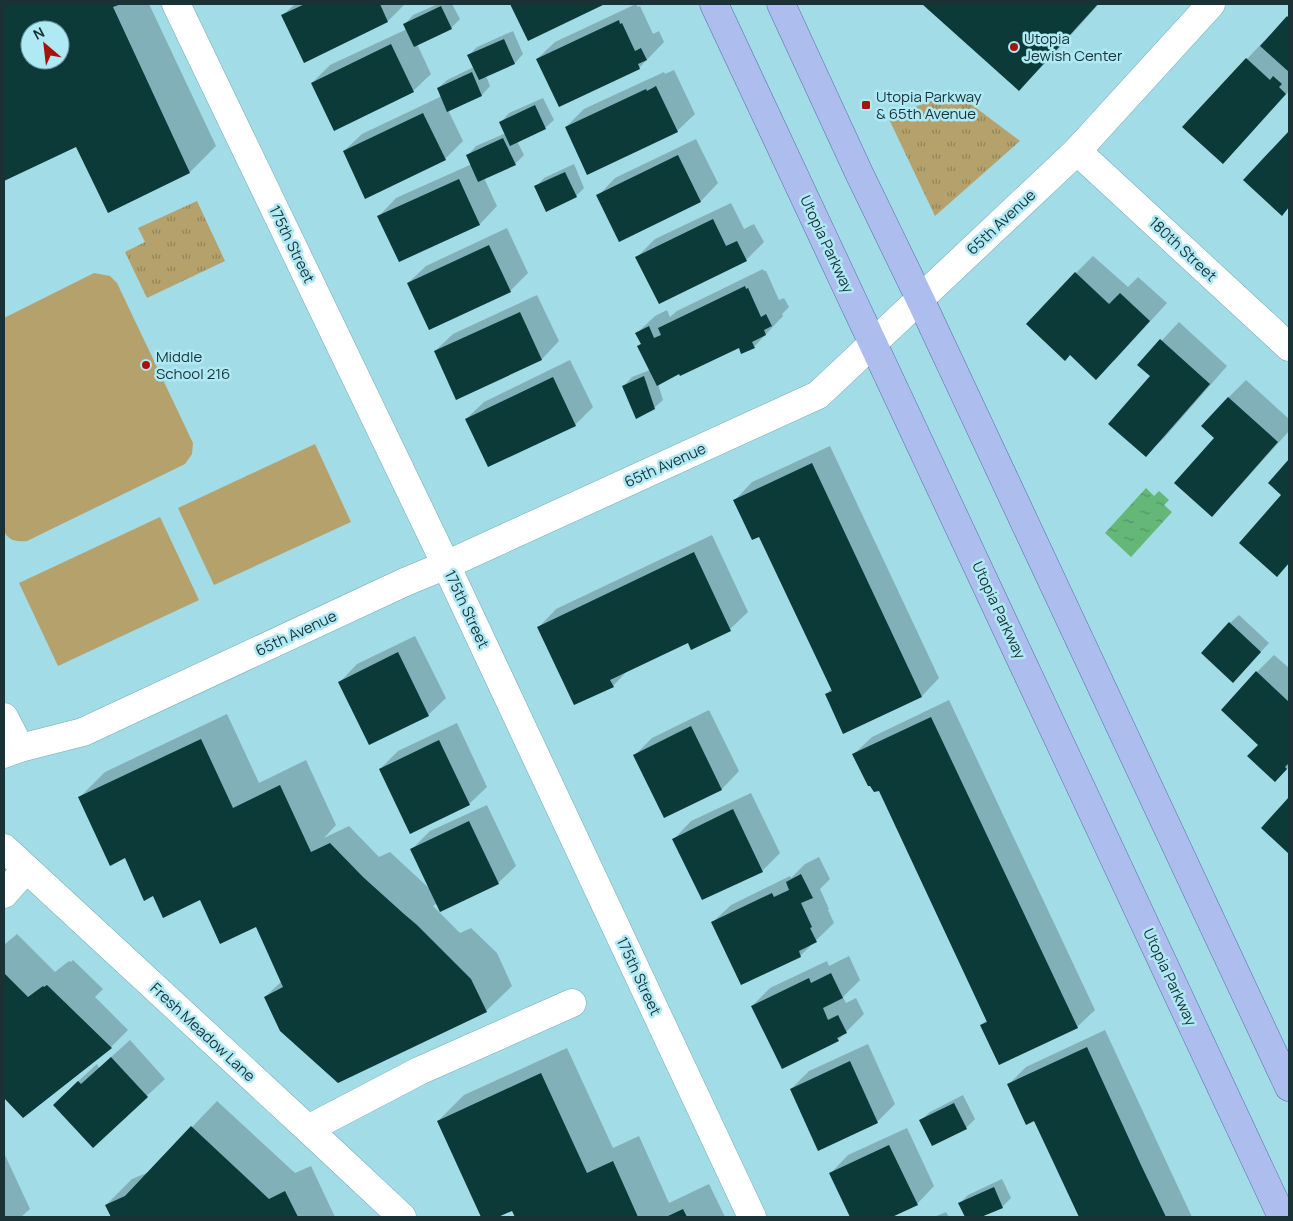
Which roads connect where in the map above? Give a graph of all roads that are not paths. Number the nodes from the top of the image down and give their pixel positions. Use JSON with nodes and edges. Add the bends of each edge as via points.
{"nodes":[{"id":1,"x":176,"y":4,"type":"edge"},
{"id":2,"x":714,"y":4,"type":"edge"},
{"id":3,"x":781,"y":4,"type":"edge"},
{"id":4,"x":1211,"y":4,"type":"edge"},
{"id":5,"x":1077,"y":151,"type":"junction"},
{"id":6,"x":920,"y":299,"type":"junction"},
{"id":7,"x":873,"y":342,"type":"junction"},
{"id":8,"x":1289,"y":347,"type":"edge"},
{"id":9,"x":446,"y":565,"type":"junction"},
{"id":10,"x":4,"y":717,"type":"edge"},
{"id":11,"x":12,"y":751,"type":"edge"},
{"id":12,"x":4,"y":848,"type":"edge"},
{"id":13,"x":26,"y":869,"type":"junction"},
{"id":14,"x":4,"y":894,"type":"edge"},
{"id":15,"x":572,"y":1003,"type":"dead end"},
{"id":16,"x":1289,"y":1087,"type":"edge"},
{"id":17,"x":308,"y":1129,"type":"junction"},
{"id":18,"x":402,"y":1217,"type":"edge"},
{"id":19,"x":752,"y":1217,"type":"edge"},
{"id":20,"x":1282,"y":1217,"type":"edge"}],
"edges":[{"from":1,"to":9,"type":"street","name":"175th Street"},
{"from":2,"to":7,"type":"main road","name":"Utopia Parkway"},
{"from":3,"to":6,"type":"main road"},
{"from":4,"to":5,"type":"street","name":"65th Avenue"},
{"from":5,"to":6,"type":"street","name":"65th Avenue"},
{"from":5,"to":8,"type":"street","name":"180th Street"},
{"from":6,"to":7,"type":"street","name":"65th Avenue"},
{"from":6,"to":16,"type":"main road"},
{"from":7,"to":9,"type":"street","name":"65th Avenue","via":[[818,395]]},
{"from":7,"to":20,"type":"main road","name":"Utopia Parkway"},
{"from":9,"to":11,"type":"street","name":"65th Avenue","via":[[83,732]]},
{"from":9,"to":19,"type":"street","name":"175th Street"},
{"from":10,"to":11,"type":"street"},
{"from":12,"to":13,"type":"street","name":"Fresh Meadow Lane"},
{"from":13,"to":14,"type":"street"},
{"from":13,"to":17,"type":"street","name":"Fresh Meadow Lane"},
{"from":15,"to":17,"type":"street","via":[[419,1071]]},
{"from":17,"to":18,"type":"street","name":"Fresh Meadow Lane"}]}
